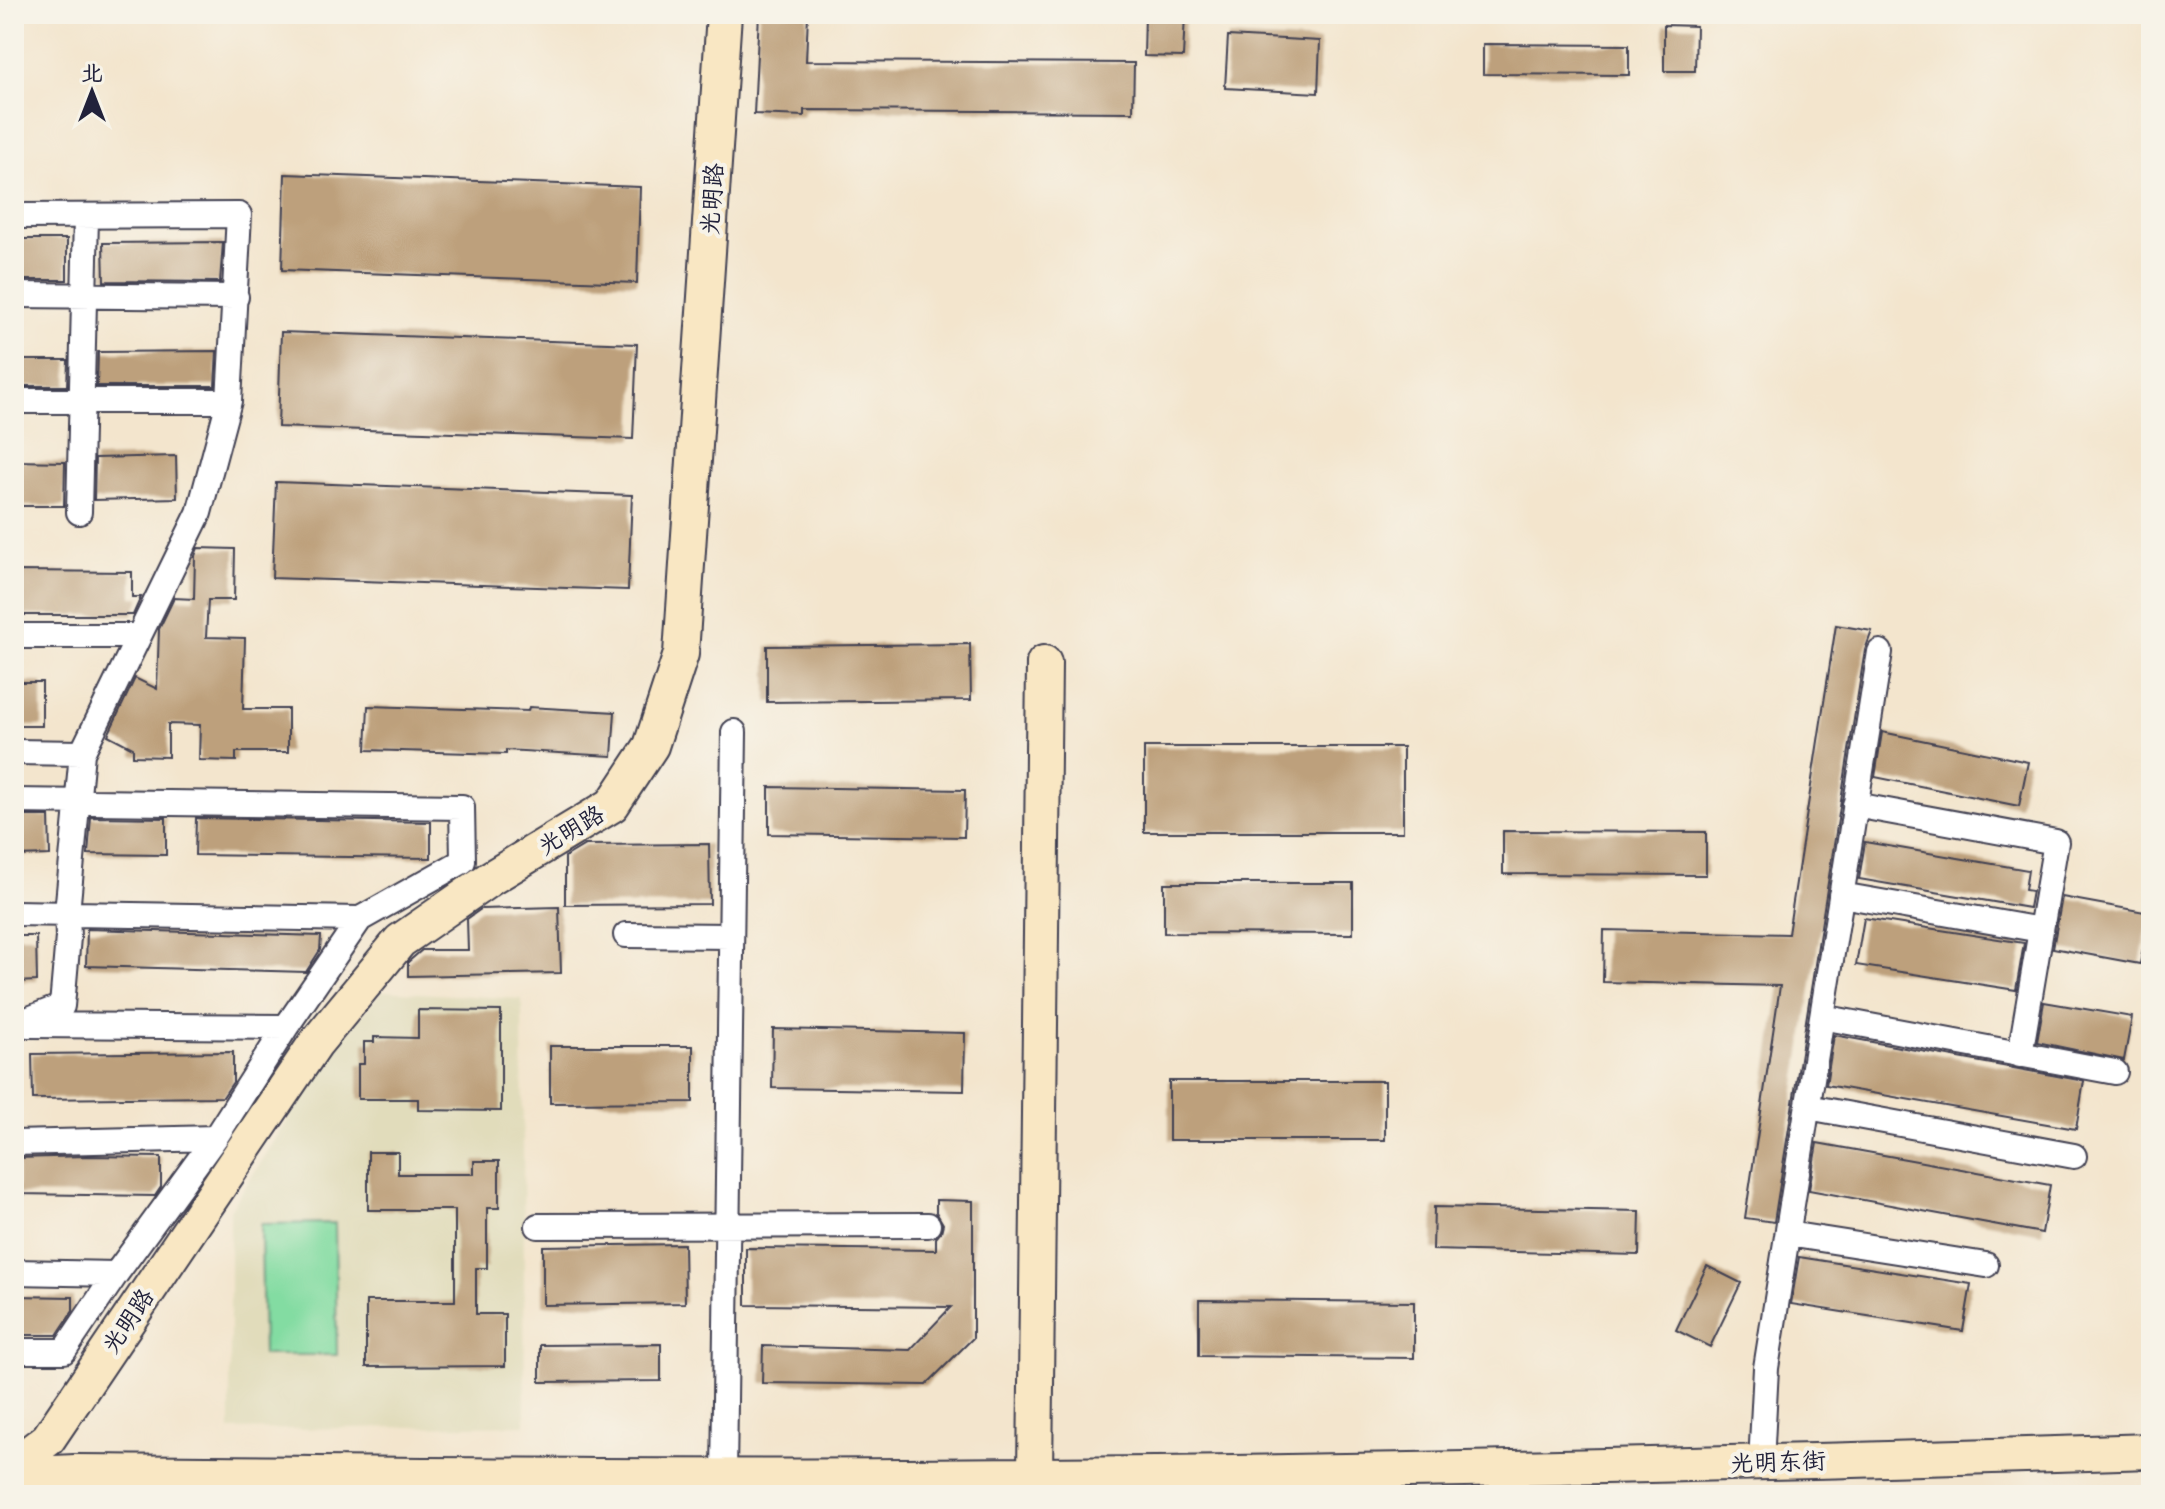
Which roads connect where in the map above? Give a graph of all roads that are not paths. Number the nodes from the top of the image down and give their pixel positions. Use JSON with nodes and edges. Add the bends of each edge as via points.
{"nodes":[{"id":1,"x":724,"y":14,"type":"edge"},
{"id":2,"x":14,"y":216,"type":"edge"},
{"id":3,"x":86,"y":217,"type":"junction"},
{"id":4,"x":14,"y":295,"type":"edge"},
{"id":5,"x":83,"y":296,"type":"junction"},
{"id":6,"x":236,"y":297,"type":"junction"},
{"id":7,"x":14,"y":401,"type":"edge"},
{"id":8,"x":81,"y":401,"type":"junction"},
{"id":9,"x":229,"y":401,"type":"junction"},
{"id":10,"x":79,"y":512,"type":"dead end"},
{"id":11,"x":14,"y":636,"type":"edge"},
{"id":12,"x":138,"y":636,"type":"junction"},
{"id":13,"x":1880,"y":652,"type":"dead end"},
{"id":14,"x":1044,"y":663,"type":"dead end"},
{"id":15,"x":734,"y":732,"type":"dead end"},
{"id":16,"x":14,"y":752,"type":"edge"},
{"id":17,"x":82,"y":753,"type":"junction"},
{"id":18,"x":14,"y":801,"type":"edge"},
{"id":19,"x":76,"y":801,"type":"junction"},
{"id":20,"x":1855,"y":805,"type":"junction"},
{"id":21,"x":1841,"y":895,"type":"junction"},
{"id":22,"x":14,"y":913,"type":"edge"},
{"id":23,"x":67,"y":913,"type":"junction"},
{"id":24,"x":360,"y":919,"type":"junction"},
{"id":25,"x":2041,"y":930,"type":"junction"},
{"id":26,"x":626,"y":935,"type":"dead end"},
{"id":27,"x":731,"y":936,"type":"junction"},
{"id":28,"x":1822,"y":1017,"type":"junction"},
{"id":29,"x":14,"y":1025,"type":"edge"},
{"id":30,"x":286,"y":1027,"type":"junction"},
{"id":31,"x":2020,"y":1055,"type":"junction"},
{"id":32,"x":2115,"y":1072,"type":"dead end"},
{"id":33,"x":1808,"y":1107,"type":"junction"},
{"id":34,"x":215,"y":1138,"type":"junction"},
{"id":35,"x":14,"y":1143,"type":"edge"},
{"id":36,"x":2074,"y":1156,"type":"dead end"},
{"id":37,"x":928,"y":1225,"type":"dead end"},
{"id":38,"x":538,"y":1226,"type":"dead end"},
{"id":39,"x":728,"y":1226,"type":"junction"},
{"id":40,"x":1788,"y":1234,"type":"junction"},
{"id":41,"x":1986,"y":1265,"type":"dead end"},
{"id":42,"x":14,"y":1272,"type":"edge"},
{"id":43,"x":116,"y":1274,"type":"junction"},
{"id":44,"x":14,"y":1351,"type":"edge"},
{"id":45,"x":48,"y":1439,"type":"junction"},
{"id":46,"x":2151,"y":1451,"type":"edge"},
{"id":47,"x":1761,"y":1463,"type":"junction"},
{"id":48,"x":14,"y":1465,"type":"edge"},
{"id":49,"x":75,"y":1472,"type":"junction"},
{"id":50,"x":14,"y":1475,"type":"edge"},
{"id":51,"x":1035,"y":1475,"type":"junction"},
{"id":52,"x":724,"y":1476,"type":"junction"}],
"edges":[{"from":1,"to":45,"type":"street","name":"光明路","via":[[681,654],[651,746],[612,805],[400,941],[315,1044]]},
{"from":2,"to":3,"type":"street"},
{"from":3,"to":5,"type":"street"},
{"from":3,"to":6,"type":"street","via":[[239,215]]},
{"from":4,"to":5,"type":"street"},
{"from":5,"to":6,"type":"street"},
{"from":5,"to":8,"type":"street"},
{"from":6,"to":9,"type":"street"},
{"from":7,"to":8,"type":"street"},
{"from":8,"to":9,"type":"street"},
{"from":8,"to":10,"type":"street"},
{"from":9,"to":12,"type":"street","via":[[199,513]]},
{"from":11,"to":12,"type":"street"},
{"from":12,"to":17,"type":"street"},
{"from":13,"to":20,"type":"street"},
{"from":14,"to":51,"type":"street"},
{"from":15,"to":27,"type":"street"},
{"from":16,"to":17,"type":"street"},
{"from":17,"to":19,"type":"street"},
{"from":18,"to":19,"type":"street"},
{"from":19,"to":23,"type":"street"},
{"from":19,"to":24,"type":"street","via":[[462,807],[463,861]]},
{"from":20,"to":21,"type":"street"},
{"from":20,"to":25,"type":"street","via":[[2056,842]]},
{"from":21,"to":25,"type":"street"},
{"from":21,"to":28,"type":"street"},
{"from":22,"to":23,"type":"street"},
{"from":23,"to":24,"type":"street"},
{"from":23,"to":29,"type":"street","via":[[62,1006]]},
{"from":24,"to":30,"type":"street"},
{"from":25,"to":31,"type":"street"},
{"from":26,"to":27,"type":"street"},
{"from":27,"to":39,"type":"street"},
{"from":28,"to":31,"type":"street"},
{"from":28,"to":33,"type":"street"},
{"from":29,"to":30,"type":"street"},
{"from":30,"to":34,"type":"street"},
{"from":31,"to":32,"type":"street"},
{"from":33,"to":36,"type":"street"},
{"from":33,"to":40,"type":"street"},
{"from":34,"to":35,"type":"street"},
{"from":34,"to":43,"type":"street"},
{"from":37,"to":39,"type":"street"},
{"from":38,"to":39,"type":"street"},
{"from":39,"to":52,"type":"street"},
{"from":40,"to":41,"type":"street"},
{"from":40,"to":47,"type":"street","via":[[1766,1368]]},
{"from":42,"to":43,"type":"street"},
{"from":43,"to":44,"type":"street","via":[[64,1351]]},
{"from":45,"to":48,"type":"street","name":"光明路"},
{"from":45,"to":49,"type":"street"},
{"from":46,"to":47,"type":"street","name":"光明东街"},
{"from":47,"to":51,"type":"street","name":"光明东街"},
{"from":49,"to":50,"type":"street","name":"光明东街"},
{"from":49,"to":52,"type":"street","name":"光明东街"},
{"from":51,"to":52,"type":"street","name":"光明东街"}]}
